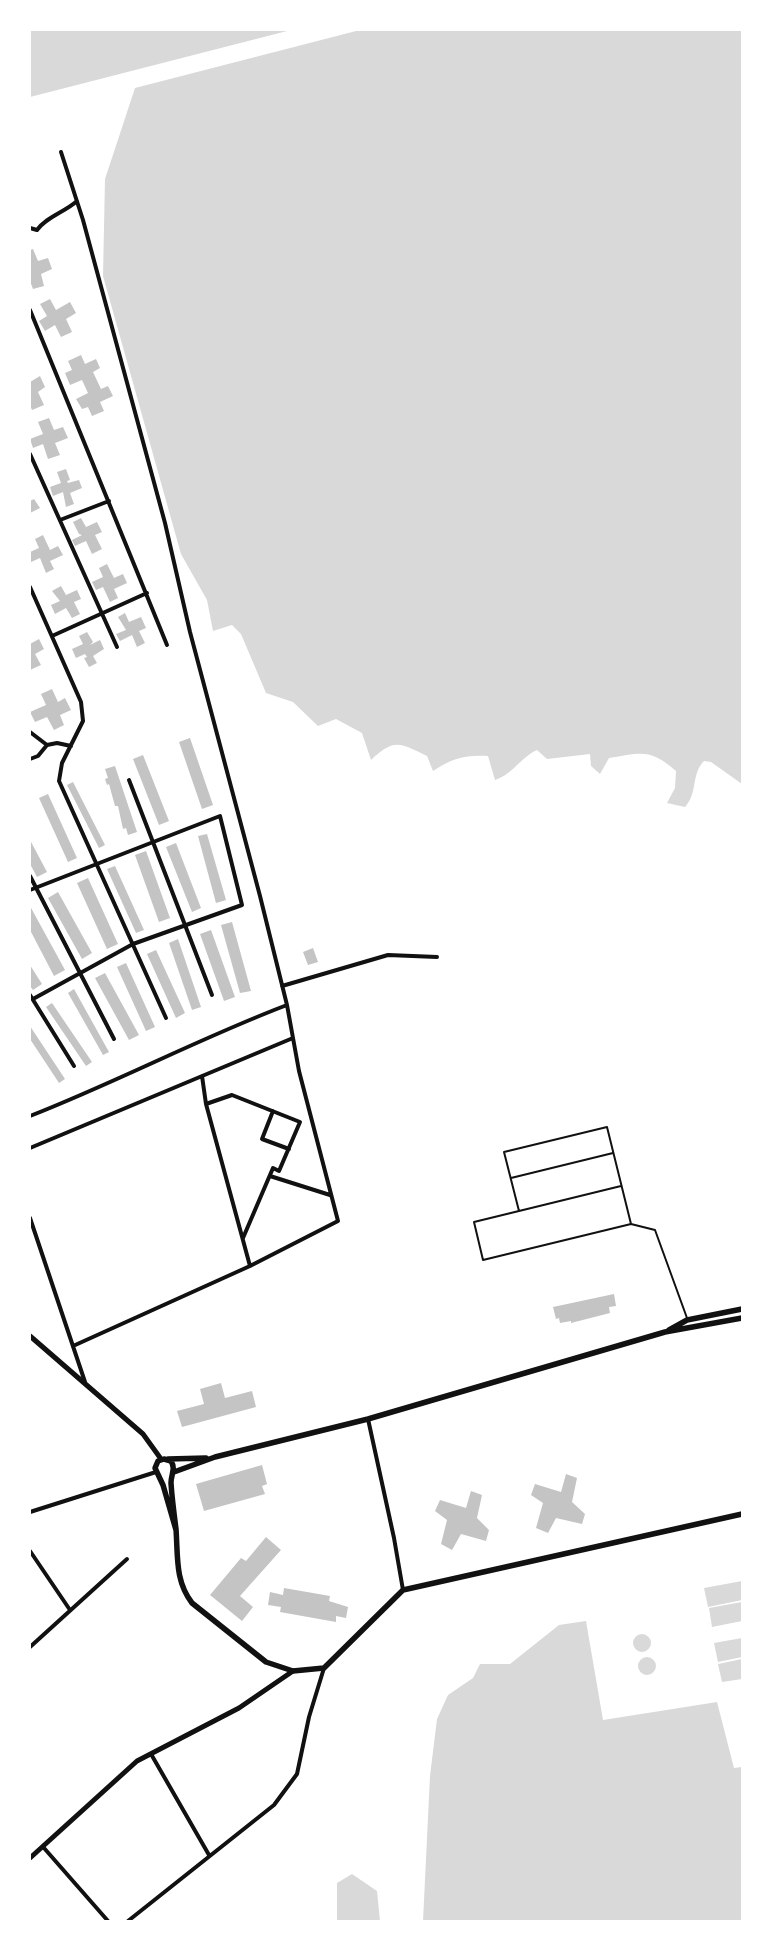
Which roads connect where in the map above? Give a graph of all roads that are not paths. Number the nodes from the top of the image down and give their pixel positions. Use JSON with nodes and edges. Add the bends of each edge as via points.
{"nodes":[{"id":1,"x":61,"y":152,"type":"dead end"},
{"id":2,"x":77,"y":200,"type":"junction"},
{"id":3,"x":30,"y":228,"type":"edge"},
{"id":4,"x":30,"y":310,"type":"edge"},
{"id":5,"x":30,"y":454,"type":"edge"},
{"id":6,"x":109,"y":501,"type":"junction"},
{"id":7,"x":60,"y":520,"type":"junction"},
{"id":8,"x":30,"y":587,"type":"edge"},
{"id":9,"x":148,"y":593,"type":"junction"},
{"id":10,"x":102,"y":614,"type":"junction"},
{"id":11,"x":52,"y":636,"type":"junction"},
{"id":12,"x":167,"y":645,"type":"dead end"},
{"id":13,"x":117,"y":647,"type":"dead end"},
{"id":14,"x":30,"y":732,"type":"edge"},
{"id":15,"x":47,"y":745,"type":"junction"},
{"id":16,"x":71,"y":746,"type":"junction"},
{"id":17,"x":30,"y":759,"type":"edge"},
{"id":18,"x":129,"y":780,"type":"dead end"},
{"id":19,"x":153,"y":841,"type":"junction"},
{"id":20,"x":96,"y":864,"type":"junction"},
{"id":21,"x":30,"y":876,"type":"edge"},
{"id":22,"x":36,"y":888,"type":"junction"},
{"id":23,"x":30,"y":890,"type":"edge"},
{"id":24,"x":186,"y":926,"type":"junction"},
{"id":25,"x":134,"y":944,"type":"junction"},
{"id":26,"x":437,"y":957,"type":"dead end"},
{"id":27,"x":80,"y":972,"type":"junction"},
{"id":28,"x":282,"y":986,"type":"junction"},
{"id":29,"x":212,"y":996,"type":"dead end"},
{"id":30,"x":31,"y":997,"type":"edge"},
{"id":31,"x":287,"y":1005,"type":"junction"},
{"id":32,"x":166,"y":1018,"type":"dead end"},
{"id":33,"x":293,"y":1038,"type":"junction"},
{"id":34,"x":114,"y":1039,"type":"dead end"},
{"id":35,"x":74,"y":1066,"type":"dead end"},
{"id":36,"x":202,"y":1076,"type":"junction"},
{"id":37,"x":206,"y":1104,"type":"junction"},
{"id":38,"x":273,"y":1111,"type":"junction"},
{"id":39,"x":30,"y":1116,"type":"edge"},
{"id":40,"x":30,"y":1148,"type":"edge"},
{"id":41,"x":289,"y":1149,"type":"junction"},
{"id":42,"x":613,"y":1153,"type":"junction"},
{"id":43,"x":270,"y":1176,"type":"junction"},
{"id":44,"x":511,"y":1178,"type":"junction"},
{"id":45,"x":622,"y":1186,"type":"junction"},
{"id":46,"x":330,"y":1194,"type":"junction"},
{"id":47,"x":519,"y":1211,"type":"junction"},
{"id":48,"x":30,"y":1218,"type":"edge"},
{"id":49,"x":631,"y":1224,"type":"junction"},
{"id":50,"x":242,"y":1238,"type":"junction"},
{"id":51,"x":250,"y":1266,"type":"junction"},
{"id":52,"x":742,"y":1309,"type":"edge"},
{"id":53,"x":742,"y":1318,"type":"edge"},
{"id":54,"x":687,"y":1320,"type":"junction"},
{"id":55,"x":689,"y":1328,"type":"junction"},
{"id":56,"x":665,"y":1332,"type":"junction"},
{"id":57,"x":30,"y":1336,"type":"edge"},
{"id":58,"x":73,"y":1346,"type":"junction"},
{"id":59,"x":85,"y":1382,"type":"junction"},
{"id":60,"x":368,"y":1419,"type":"junction"},
{"id":61,"x":215,"y":1457,"type":"junction"},
{"id":62,"x":161,"y":1459,"type":"junction"},
{"id":63,"x":168,"y":1459,"type":"junction"},
{"id":64,"x":157,"y":1473,"type":"junction"},
{"id":65,"x":172,"y":1473,"type":"junction"},
{"id":66,"x":30,"y":1512,"type":"edge"},
{"id":67,"x":742,"y":1514,"type":"edge"},
{"id":68,"x":176,"y":1530,"type":"junction"},
{"id":69,"x":30,"y":1551,"type":"edge"},
{"id":70,"x":127,"y":1559,"type":"dead end"},
{"id":71,"x":403,"y":1590,"type":"junction"},
{"id":72,"x":70,"y":1610,"type":"junction"},
{"id":73,"x":30,"y":1647,"type":"edge"},
{"id":74,"x":324,"y":1668,"type":"junction"},
{"id":75,"x":293,"y":1671,"type":"junction"},
{"id":76,"x":151,"y":1754,"type":"junction"},
{"id":77,"x":44,"y":1848,"type":"junction"},
{"id":78,"x":209,"y":1855,"type":"junction"},
{"id":79,"x":30,"y":1858,"type":"edge"},
{"id":80,"x":108,"y":1921,"type":"edge"},
{"id":81,"x":128,"y":1921,"type":"edge"}],
"edges":[{"from":1,"to":2,"type":"street"},
{"from":2,"to":3,"type":"street","via":[[37,230]]},
{"from":2,"to":28,"type":"street","via":[[165,523]]},
{"from":4,"to":6,"type":"street"},
{"from":5,"to":7,"type":"street"},
{"from":6,"to":7,"type":"street"},
{"from":6,"to":9,"type":"street"},
{"from":7,"to":10,"type":"street"},
{"from":8,"to":11,"type":"street"},
{"from":9,"to":10,"type":"street"},
{"from":9,"to":12,"type":"street"},
{"from":10,"to":11,"type":"street"},
{"from":10,"to":13,"type":"street"},
{"from":11,"to":16,"type":"street","via":[[81,702],[83,721]]},
{"from":14,"to":15,"type":"street"},
{"from":15,"to":16,"type":"street"},
{"from":15,"to":17,"type":"street","via":[[38,756]]},
{"from":16,"to":20,"type":"street","via":[[62,763],[59,782]]},
{"from":18,"to":19,"type":"street"},
{"from":19,"to":20,"type":"street"},
{"from":19,"to":24,"type":"street"},
{"from":19,"to":24,"type":"street","via":[[220,816],[242,905]]},
{"from":20,"to":22,"type":"street"},
{"from":20,"to":25,"type":"street"},
{"from":21,"to":22,"type":"street"},
{"from":22,"to":23,"type":"street"},
{"from":22,"to":27,"type":"street"},
{"from":24,"to":25,"type":"street"},
{"from":24,"to":29,"type":"street"},
{"from":25,"to":27,"type":"street"},
{"from":25,"to":32,"type":"street"},
{"from":26,"to":28,"type":"street","via":[[388,955]]},
{"from":27,"to":30,"type":"street"},
{"from":27,"to":34,"type":"street"},
{"from":28,"to":31,"type":"street"},
{"from":30,"to":35,"type":"street"},
{"from":31,"to":33,"type":"street"},
{"from":31,"to":39,"type":"street","via":[[226,1028]]},
{"from":33,"to":36,"type":"street"},
{"from":33,"to":46,"type":"street"},
{"from":36,"to":37,"type":"street"},
{"from":36,"to":40,"type":"street"},
{"from":37,"to":38,"type":"street","via":[[232,1095]]},
{"from":37,"to":50,"type":"street"},
{"from":38,"to":41,"type":"street","via":[[300,1122]]},
{"from":38,"to":41,"type":"street","via":[[262,1139]]},
{"from":41,"to":43,"type":"street","via":[[280,1171],[273,1168]]},
{"from":42,"to":44,"type":"lane"},
{"from":42,"to":44,"type":"lane","via":[[607,1127],[560,1138],[504,1152]]},
{"from":42,"to":45,"type":"lane"},
{"from":43,"to":46,"type":"street"},
{"from":43,"to":50,"type":"street"},
{"from":44,"to":47,"type":"lane"},
{"from":45,"to":47,"type":"lane"},
{"from":45,"to":49,"type":"lane"},
{"from":46,"to":51,"type":"street","via":[[338,1222]]},
{"from":47,"to":49,"type":"lane","via":[[474,1222],[483,1260]]},
{"from":48,"to":58,"type":"street"},
{"from":49,"to":54,"type":"lane","via":[[655,1230]]},
{"from":50,"to":51,"type":"street"},
{"from":51,"to":58,"type":"street"},
{"from":52,"to":54,"type":"main road"},
{"from":53,"to":55,"type":"main road"},
{"from":54,"to":55,"type":"lane"},
{"from":54,"to":56,"type":"main road"},
{"from":55,"to":56,"type":"main road"},
{"from":56,"to":60,"type":"main road"},
{"from":57,"to":59,"type":"street"},
{"from":58,"to":59,"type":"street"},
{"from":59,"to":62,"type":"street","via":[[143,1434]]},
{"from":60,"to":61,"type":"main road"},
{"from":60,"to":71,"type":"street"},
{"from":61,"to":63,"type":"main road"},
{"from":61,"to":65,"type":"main road"},
{"from":62,"to":63,"type":"main road"},
{"from":62,"to":64,"type":"main road","via":[[156,1465]]},
{"from":63,"to":65,"type":"main road","via":[[173,1464]]},
{"from":64,"to":65,"type":"main road","via":[[165,1478]]},
{"from":64,"to":66,"type":"street"},
{"from":64,"to":68,"type":"main road"},
{"from":65,"to":68,"type":"main road"},
{"from":67,"to":71,"type":"main road"},
{"from":68,"to":75,"type":"main road","via":[[178,1574],[183,1592],[192,1603],[266,1662]]},
{"from":69,"to":72,"type":"street"},
{"from":70,"to":72,"type":"street"},
{"from":71,"to":74,"type":"main road"},
{"from":72,"to":73,"type":"street"},
{"from":74,"to":75,"type":"main road"},
{"from":74,"to":78,"type":"street","via":[[297,1774],[274,1805]]},
{"from":75,"to":76,"type":"street","via":[[239,1708]]},
{"from":76,"to":77,"type":"street","via":[[138,1761]]},
{"from":76,"to":78,"type":"street"},
{"from":77,"to":79,"type":"street"},
{"from":77,"to":80,"type":"street"},
{"from":78,"to":81,"type":"street"}]}
